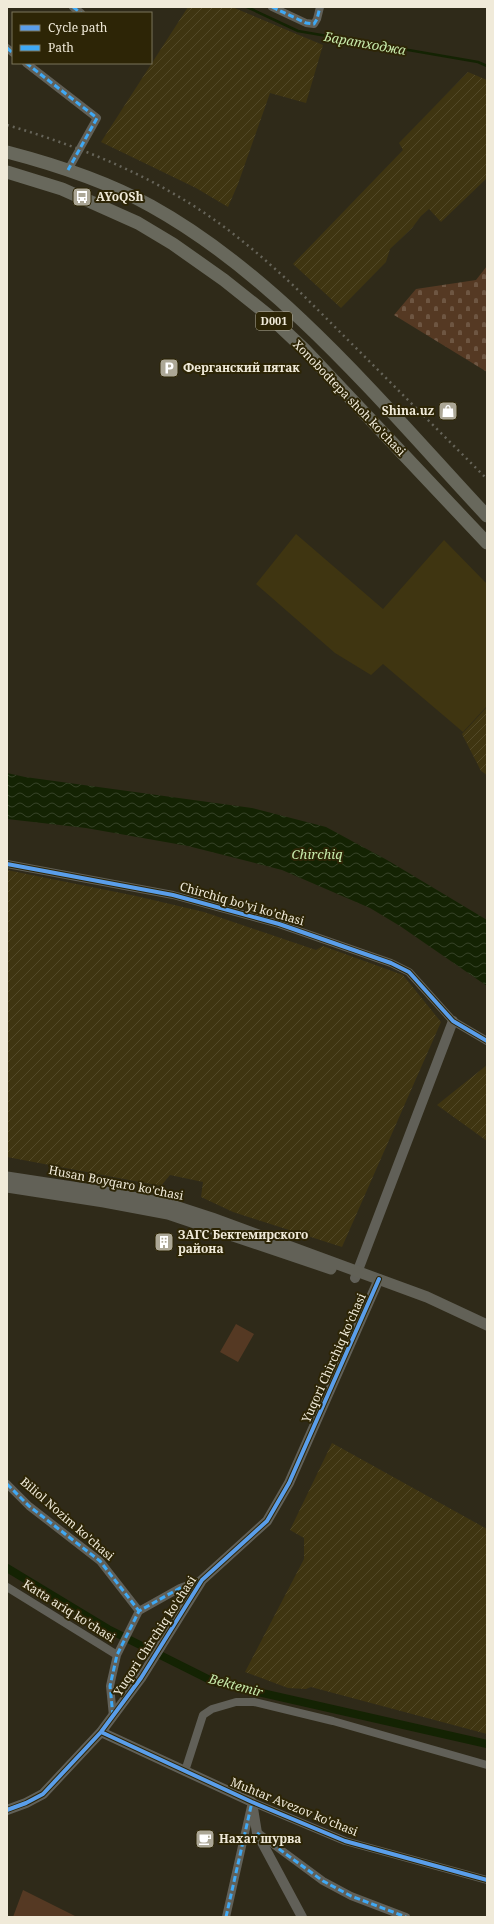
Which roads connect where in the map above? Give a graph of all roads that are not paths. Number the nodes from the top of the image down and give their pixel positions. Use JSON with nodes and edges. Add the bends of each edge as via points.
{"nodes":[{"id":1,"x":272,"y":7,"type":"edge"},
{"id":2,"x":320,"y":7,"type":"edge"},
{"id":3,"x":27,"y":64,"type":"edge"},
{"id":4,"x":7,"y":152,"type":"edge"},
{"id":5,"x":64,"y":168,"type":"junction"},
{"id":6,"x":7,"y":172,"type":"edge"},
{"id":7,"x":55,"y":186,"type":"junction"},
{"id":8,"x":280,"y":301,"type":"junction"},
{"id":9,"x":268,"y":315,"type":"junction"},
{"id":10,"x":487,"y":516,"type":"edge"},
{"id":11,"x":487,"y":543,"type":"edge"},
{"id":12,"x":7,"y":864,"type":"edge"},
{"id":13,"x":453,"y":1021,"type":"junction"},
{"id":14,"x":487,"y":1041,"type":"edge"},
{"id":15,"x":7,"y":1177,"type":"edge"},
{"id":16,"x":7,"y":1187,"type":"edge"},
{"id":17,"x":104,"y":1197,"type":"junction"},
{"id":18,"x":356,"y":1275,"type":"junction"},
{"id":19,"x":378,"y":1282,"type":"junction"},
{"id":20,"x":487,"y":1325,"type":"edge"},
{"id":21,"x":487,"y":1333,"type":"edge"},
{"id":22,"x":7,"y":1484,"type":"edge"},
{"id":23,"x":202,"y":1580,"type":"junction"},
{"id":24,"x":7,"y":1587,"type":"edge"},
{"id":25,"x":140,"y":1611,"type":"junction"},
{"id":26,"x":117,"y":1655,"type":"junction"},
{"id":27,"x":113,"y":1716,"type":"junction"},
{"id":28,"x":101,"y":1732,"type":"junction"},
{"id":29,"x":487,"y":1765,"type":"edge"},
{"id":30,"x":185,"y":1771,"type":"junction"},
{"id":31,"x":252,"y":1802,"type":"junction"},
{"id":32,"x":7,"y":1810,"type":"edge"},
{"id":33,"x":257,"y":1833,"type":"junction"},
{"id":34,"x":487,"y":1880,"type":"edge"},
{"id":35,"x":226,"y":1917,"type":"edge"},
{"id":36,"x":302,"y":1917,"type":"edge"},
{"id":37,"x":406,"y":1917,"type":"edge"}],
"edges":[{"from":1,"to":2,"type":"street","via":[[306,23],[314,24]]},
{"from":3,"to":5,"type":"street","via":[[97,118]]},
{"from":4,"to":5,"type":"highway","name":"Xonobodtepa shoh ko'chasi","number":"D001"},
{"from":5,"to":7,"type":"highway"},
{"from":5,"to":8,"type":"highway","name":"Xonobodtepa shoh ko'chasi","number":"D001","via":[[124,192],[174,220],[261,282]]},
{"from":6,"to":7,"type":"highway","name":"Xonobodtepa shoh ko'chasi","number":"D001"},
{"from":7,"to":9,"type":"highway","name":"Xonobodtepa shoh ko'chasi","number":"D001","via":[[119,214],[156,234],[211,270]]},
{"from":8,"to":9,"type":"highway"},
{"from":8,"to":10,"type":"highway","name":"Xonobodtepa shoh ko'chasi","number":"D001","via":[[375,396]]},
{"from":9,"to":11,"type":"highway","name":"Xonobodtepa shoh ko'chasi","number":"D001","via":[[304,349]]},
{"from":12,"to":13,"type":"street","name":"Chirchiq bo'yi ko'chasi","via":[[173,895],[279,924],[384,960],[408,972]]},
{"from":13,"to":14,"type":"street","name":"Chirchiq bo'yi ko'chasi"},
{"from":13,"to":18,"type":"street"},
{"from":15,"to":17,"type":"main road","name":"Husan Boyqaro ko'chasi"},
{"from":16,"to":17,"type":"main road","name":"Husan Boyqaro ko'chasi"},
{"from":17,"to":18,"type":"main road","name":"Husan Boyqaro ko'chasi","via":[[169,1204],[212,1218]]},
{"from":18,"to":19,"type":"main road","name":"Husan Boyqaro ko'chasi"},
{"from":19,"to":20,"type":"main road","name":"Husan Boyqaro ko'chasi","via":[[427,1297]]},
{"from":19,"to":21,"type":"main road","name":"Husan Boyqaro ko'chasi"},
{"from":19,"to":23,"type":"street","name":"Yuqori Chirchiq ko'chasi","via":[[280,1502],[267,1521]]},
{"from":22,"to":25,"type":"street","name":"Biliol Nozim ko'chasi","via":[[29,1506],[100,1561]]},
{"from":23,"to":25,"type":"street","via":[[180,1588]]},
{"from":23,"to":27,"type":"street","name":"Yuqori Chirchiq ko'chasi","via":[[141,1678]]},
{"from":24,"to":26,"type":"street","name":"Katta ariq ko'chasi"},
{"from":25,"to":26,"type":"street"},
{"from":26,"to":27,"type":"street","via":[[110,1686]]},
{"from":27,"to":28,"type":"street","name":"Yuqori Chirchiq ko'chasi"},
{"from":28,"to":30,"type":"street","name":"Muhtar Avezov ko'chasi"},
{"from":28,"to":32,"type":"street","name":"Yuqori Chirchiq ko'chasi","via":[[43,1794]]},
{"from":29,"to":30,"type":"street","via":[[334,1721],[254,1702],[236,1702],[212,1709],[203,1715]]},
{"from":30,"to":31,"type":"street","name":"Muhtar Avezov ko'chasi"},
{"from":31,"to":33,"type":"street"},
{"from":31,"to":34,"type":"street","name":"Muhtar Avezov ko'chasi","via":[[345,1841]]},
{"from":31,"to":35,"type":"street"},
{"from":33,"to":36,"type":"street"},
{"from":33,"to":37,"type":"street","via":[[323,1881],[351,1896]]}]}
